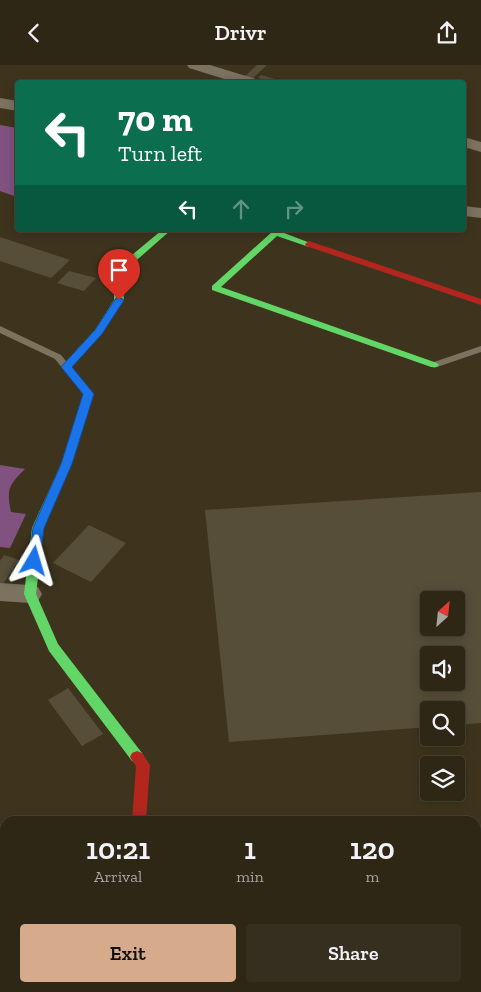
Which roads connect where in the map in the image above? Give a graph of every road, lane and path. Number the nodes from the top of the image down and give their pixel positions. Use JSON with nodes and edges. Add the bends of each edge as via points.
{"nodes":[{"id":1,"x":204,"y":66,"type":"edge"},
{"id":2,"x":245,"y":80,"type":"edge"},
{"id":3,"x":0,"y":103,"type":"edge"},
{"id":4,"x":15,"y":106,"type":"edge"},
{"id":5,"x":466,"y":143,"type":"edge"},
{"id":6,"x":481,"y":147,"type":"edge"},
{"id":7,"x":466,"y":211,"type":"edge"},
{"id":8,"x":481,"y":213,"type":"edge"},
{"id":9,"x":164,"y":232,"type":"edge"},
{"id":10,"x":481,"y":302,"type":"edge"},
{"id":11,"x":0,"y":329,"type":"edge"},
{"id":12,"x":481,"y":349,"type":"edge"},
{"id":13,"x":434,"y":365,"type":"joint"},
{"id":14,"x":66,"y":367,"type":"junction"},
{"id":15,"x":66,"y":464,"type":"joint"},
{"id":16,"x":0,"y":592,"type":"edge"},
{"id":17,"x":30,"y":594,"type":"junction"},
{"id":18,"x":139,"y":816,"type":"edge"}],
"edges":[{"from":1,"to":2,"type":"street"},
{"from":3,"to":4,"type":"street"},
{"from":5,"to":6,"type":"street"},
{"from":7,"to":8,"type":"street"},
{"from":9,"to":14,"type":"street","via":[[118,272],[119,300],[98,332]]},
{"from":10,"to":13,"type":"street","via":[[276,233],[214,288]]},
{"from":11,"to":14,"type":"lane","via":[[58,357]]},
{"from":12,"to":13,"type":"lane"},
{"from":14,"to":15,"type":"lane","via":[[88,394]]},
{"from":15,"to":17,"type":"street","via":[[38,528]]},
{"from":16,"to":17,"type":"street"},
{"from":17,"to":18,"type":"street","via":[[53,647],[142,765]]}]}
